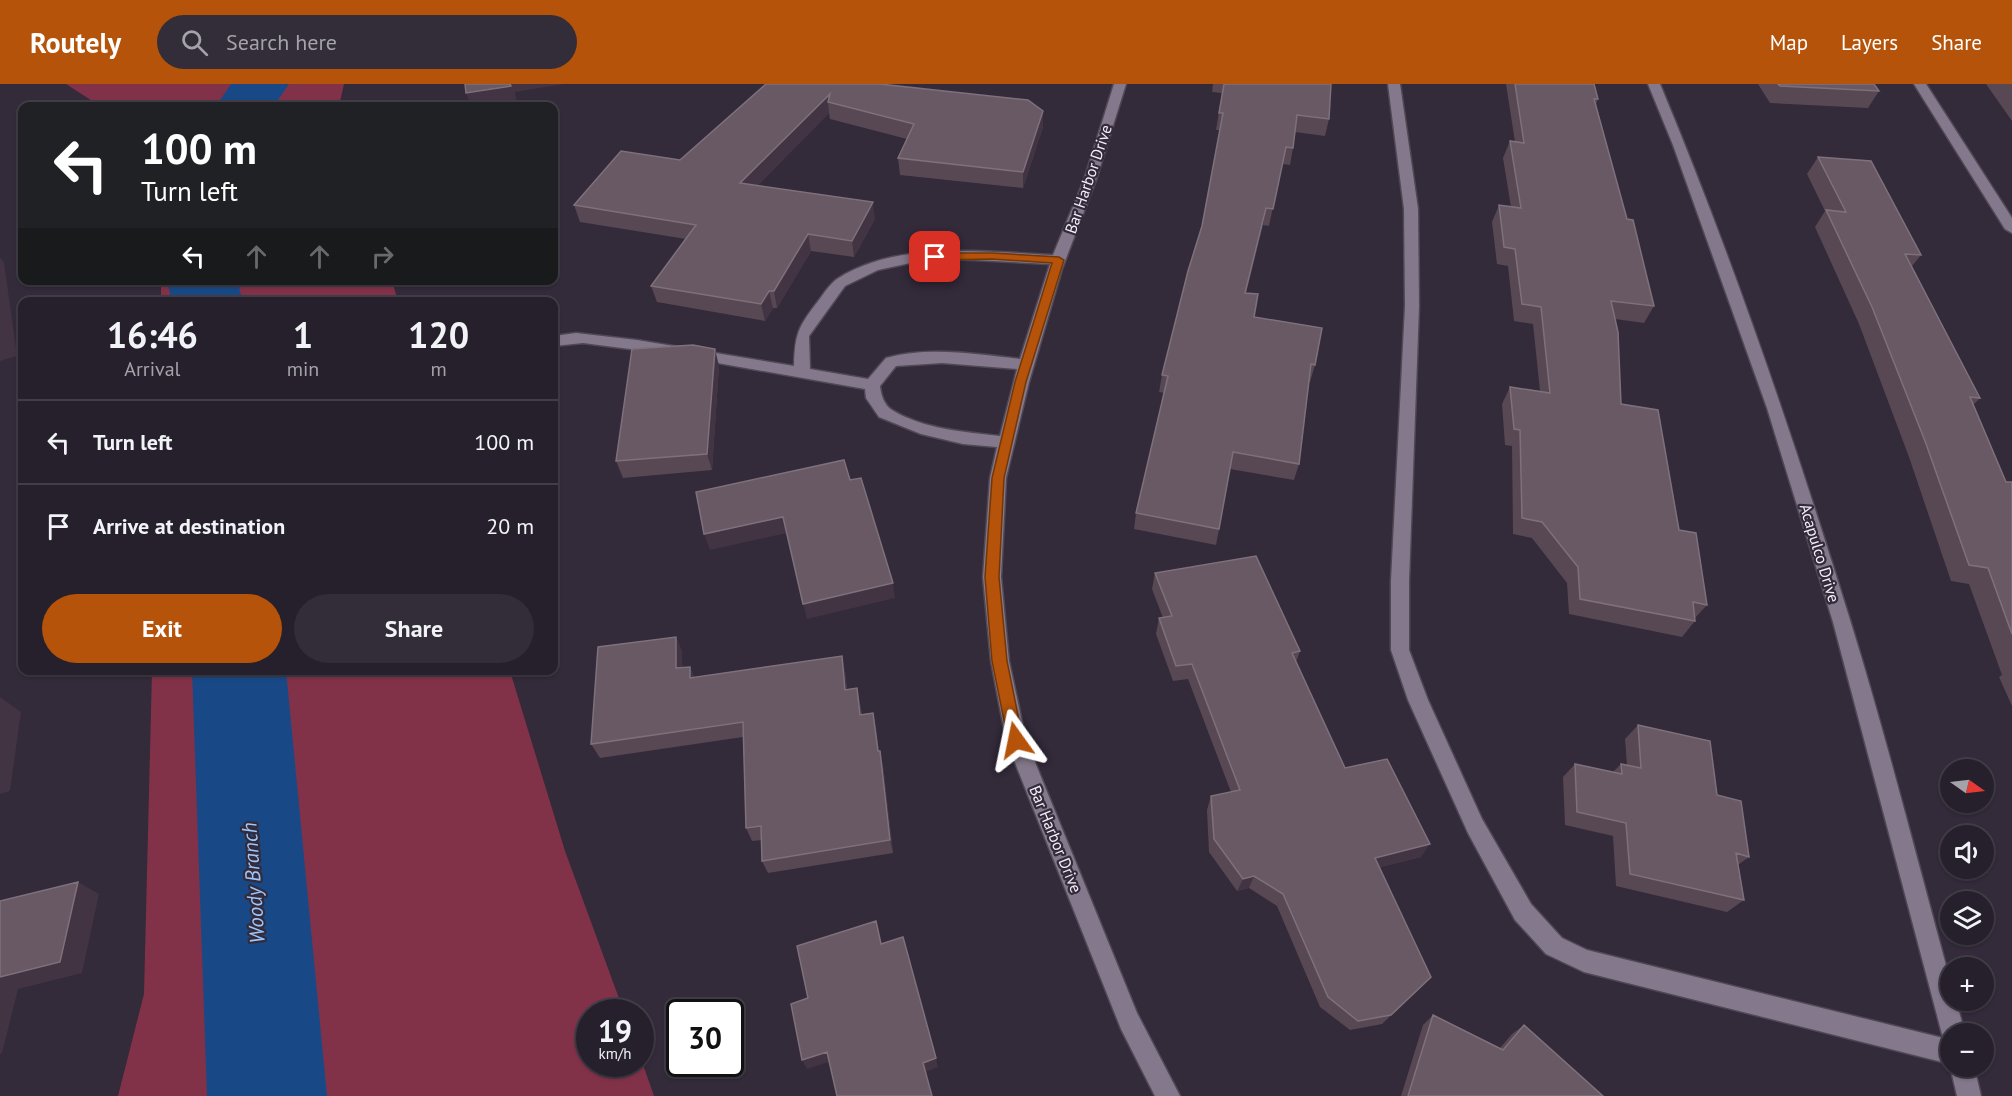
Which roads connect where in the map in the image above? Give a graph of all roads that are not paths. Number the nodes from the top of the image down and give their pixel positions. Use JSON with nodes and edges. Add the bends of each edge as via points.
{"nodes":[{"id":1,"x":1394,"y":84,"type":"edge"},
{"id":2,"x":1654,"y":84,"type":"edge"},
{"id":3,"x":1920,"y":84,"type":"edge"},
{"id":4,"x":1115,"y":85,"type":"edge"},
{"id":5,"x":2012,"y":229,"type":"edge"},
{"id":6,"x":1059,"y":260,"type":"junction"},
{"id":7,"x":558,"y":340,"type":"edge"},
{"id":8,"x":1026,"y":365,"type":"junction"},
{"id":9,"x":802,"y":373,"type":"junction"},
{"id":10,"x":872,"y":385,"type":"junction"},
{"id":11,"x":1006,"y":442,"type":"junction"},
{"id":12,"x":1950,"y":1023,"type":"edge"},
{"id":13,"x":1940,"y":1050,"type":"edge"},
{"id":14,"x":1965,"y":1077,"type":"edge"},
{"id":15,"x":1168,"y":1096,"type":"edge"},
{"id":16,"x":1969,"y":1096,"type":"edge"}],
"edges":[{"from":1,"to":13,"type":"street","via":[[1411,208],[1412,306],[1400,650],[1418,700],[1475,826],[1523,912],[1554,946],[1584,962]]},
{"from":2,"to":12,"type":"street","name":"Acapulco Drive","via":[[1782,431],[1842,622]]},
{"from":3,"to":5,"type":"street"},
{"from":4,"to":6,"type":"street","name":"Bar Harbor Drive","via":[[1090,180]]},
{"from":6,"to":8,"type":"street","name":"Bar Harbor Drive"},
{"from":6,"to":9,"type":"street","via":[[956,255],[874,267],[840,284],[817,312],[802,336]]},
{"from":7,"to":9,"type":"street","via":[[639,345]]},
{"from":8,"to":10,"type":"street","via":[[923,357],[891,362]]},
{"from":8,"to":11,"type":"street","name":"Bar Harbor Drive"},
{"from":9,"to":10,"type":"street"},
{"from":10,"to":11,"type":"street","via":[[874,398],[885,413],[963,438]]},
{"from":11,"to":15,"type":"street","name":"Bar Harbor Drive","via":[[998,478],[992,577],[1000,661],[1016,740],[1129,1021]]},
{"from":14,"to":16,"type":"street"}]}
